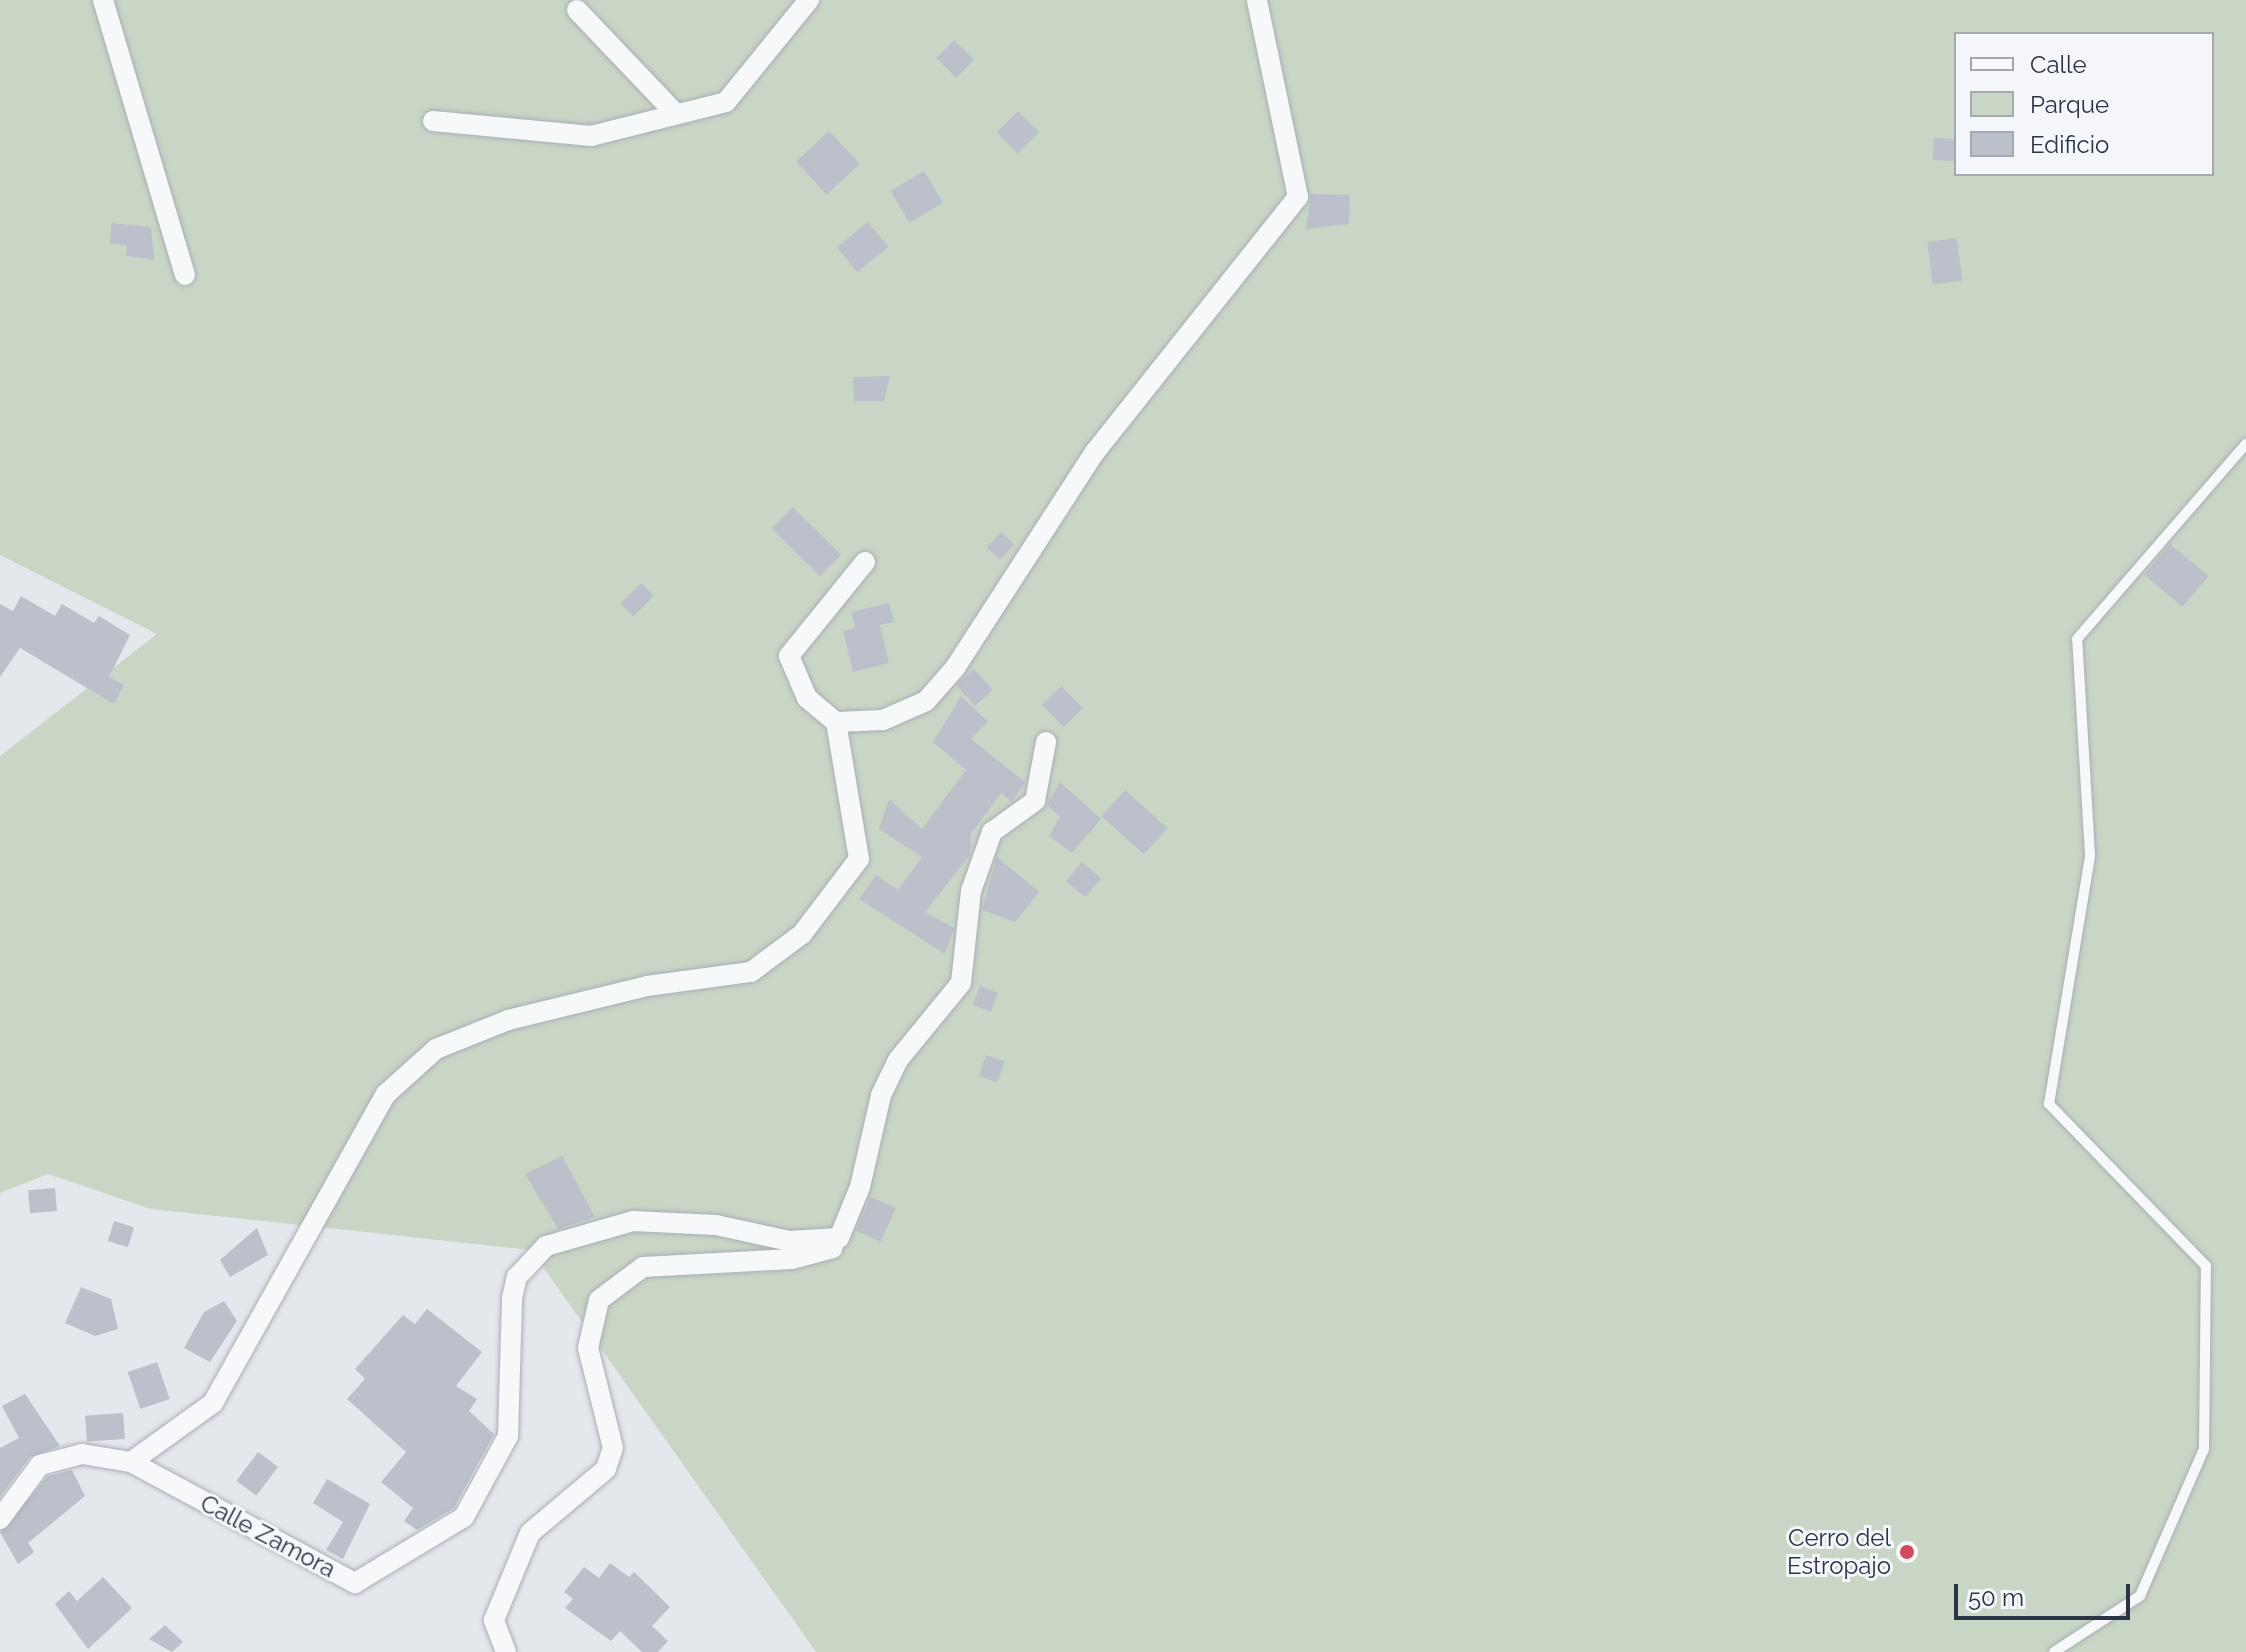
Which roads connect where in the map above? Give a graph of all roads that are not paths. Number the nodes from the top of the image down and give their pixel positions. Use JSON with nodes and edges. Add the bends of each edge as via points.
{"nodes":[{"id":1,"x":103,"y":0,"type":"edge"},
{"id":2,"x":809,"y":0,"type":"edge"},
{"id":3,"x":1257,"y":0,"type":"edge"},
{"id":4,"x":577,"y":10,"type":"dead end"},
{"id":5,"x":676,"y":114,"type":"junction"},
{"id":6,"x":433,"y":121,"type":"dead end"},
{"id":7,"x":185,"y":275,"type":"dead end"},
{"id":8,"x":2246,"y":444,"type":"edge"},
{"id":9,"x":865,"y":562,"type":"dead end"},
{"id":10,"x":836,"y":722,"type":"junction"},
{"id":11,"x":1046,"y":742,"type":"dead end"},
{"id":12,"x":839,"y":1238,"type":"junction"},
{"id":13,"x":131,"y":1462,"type":"junction"},
{"id":14,"x":0,"y":1519,"type":"edge"},
{"id":15,"x":506,"y":1652,"type":"edge"},
{"id":16,"x":2054,"y":1652,"type":"edge"}],
"edges":[{"from":1,"to":7,"type":"street"},
{"from":2,"to":5,"type":"street","via":[[726,102]]},
{"from":3,"to":10,"type":"street","via":[[1298,197],[1095,452],[955,668],[926,701],[883,720]]},
{"from":4,"to":5,"type":"street"},
{"from":5,"to":6,"type":"street","via":[[591,136]]},
{"from":8,"to":16,"type":"lane","via":[[2077,639],[2090,855],[2049,1104],[2206,1266],[2204,1449],[2140,1596]]},
{"from":9,"to":10,"type":"street","via":[[789,656],[807,698]]},
{"from":10,"to":13,"type":"street","via":[[859,859],[802,934],[751,972],[647,986],[508,1020],[436,1049],[386,1094],[213,1403]]},
{"from":11,"to":12,"type":"street","via":[[1035,801],[992,832],[971,891],[961,983],[898,1060],[881,1095],[860,1187]]},
{"from":12,"to":13,"type":"street","name":"Calle Zamora","via":[[789,1241],[716,1225],[633,1221],[546,1246],[517,1277],[508,1436],[484,1491],[464,1517],[355,1583]]},
{"from":12,"to":15,"type":"street","via":[[822,1253],[792,1259],[643,1267],[599,1300],[588,1348],[613,1448],[606,1469],[530,1533],[494,1620],[494,1637]]},
{"from":13,"to":14,"type":"street","name":"Calle Zamora","via":[[82,1454],[40,1465]]}]}
